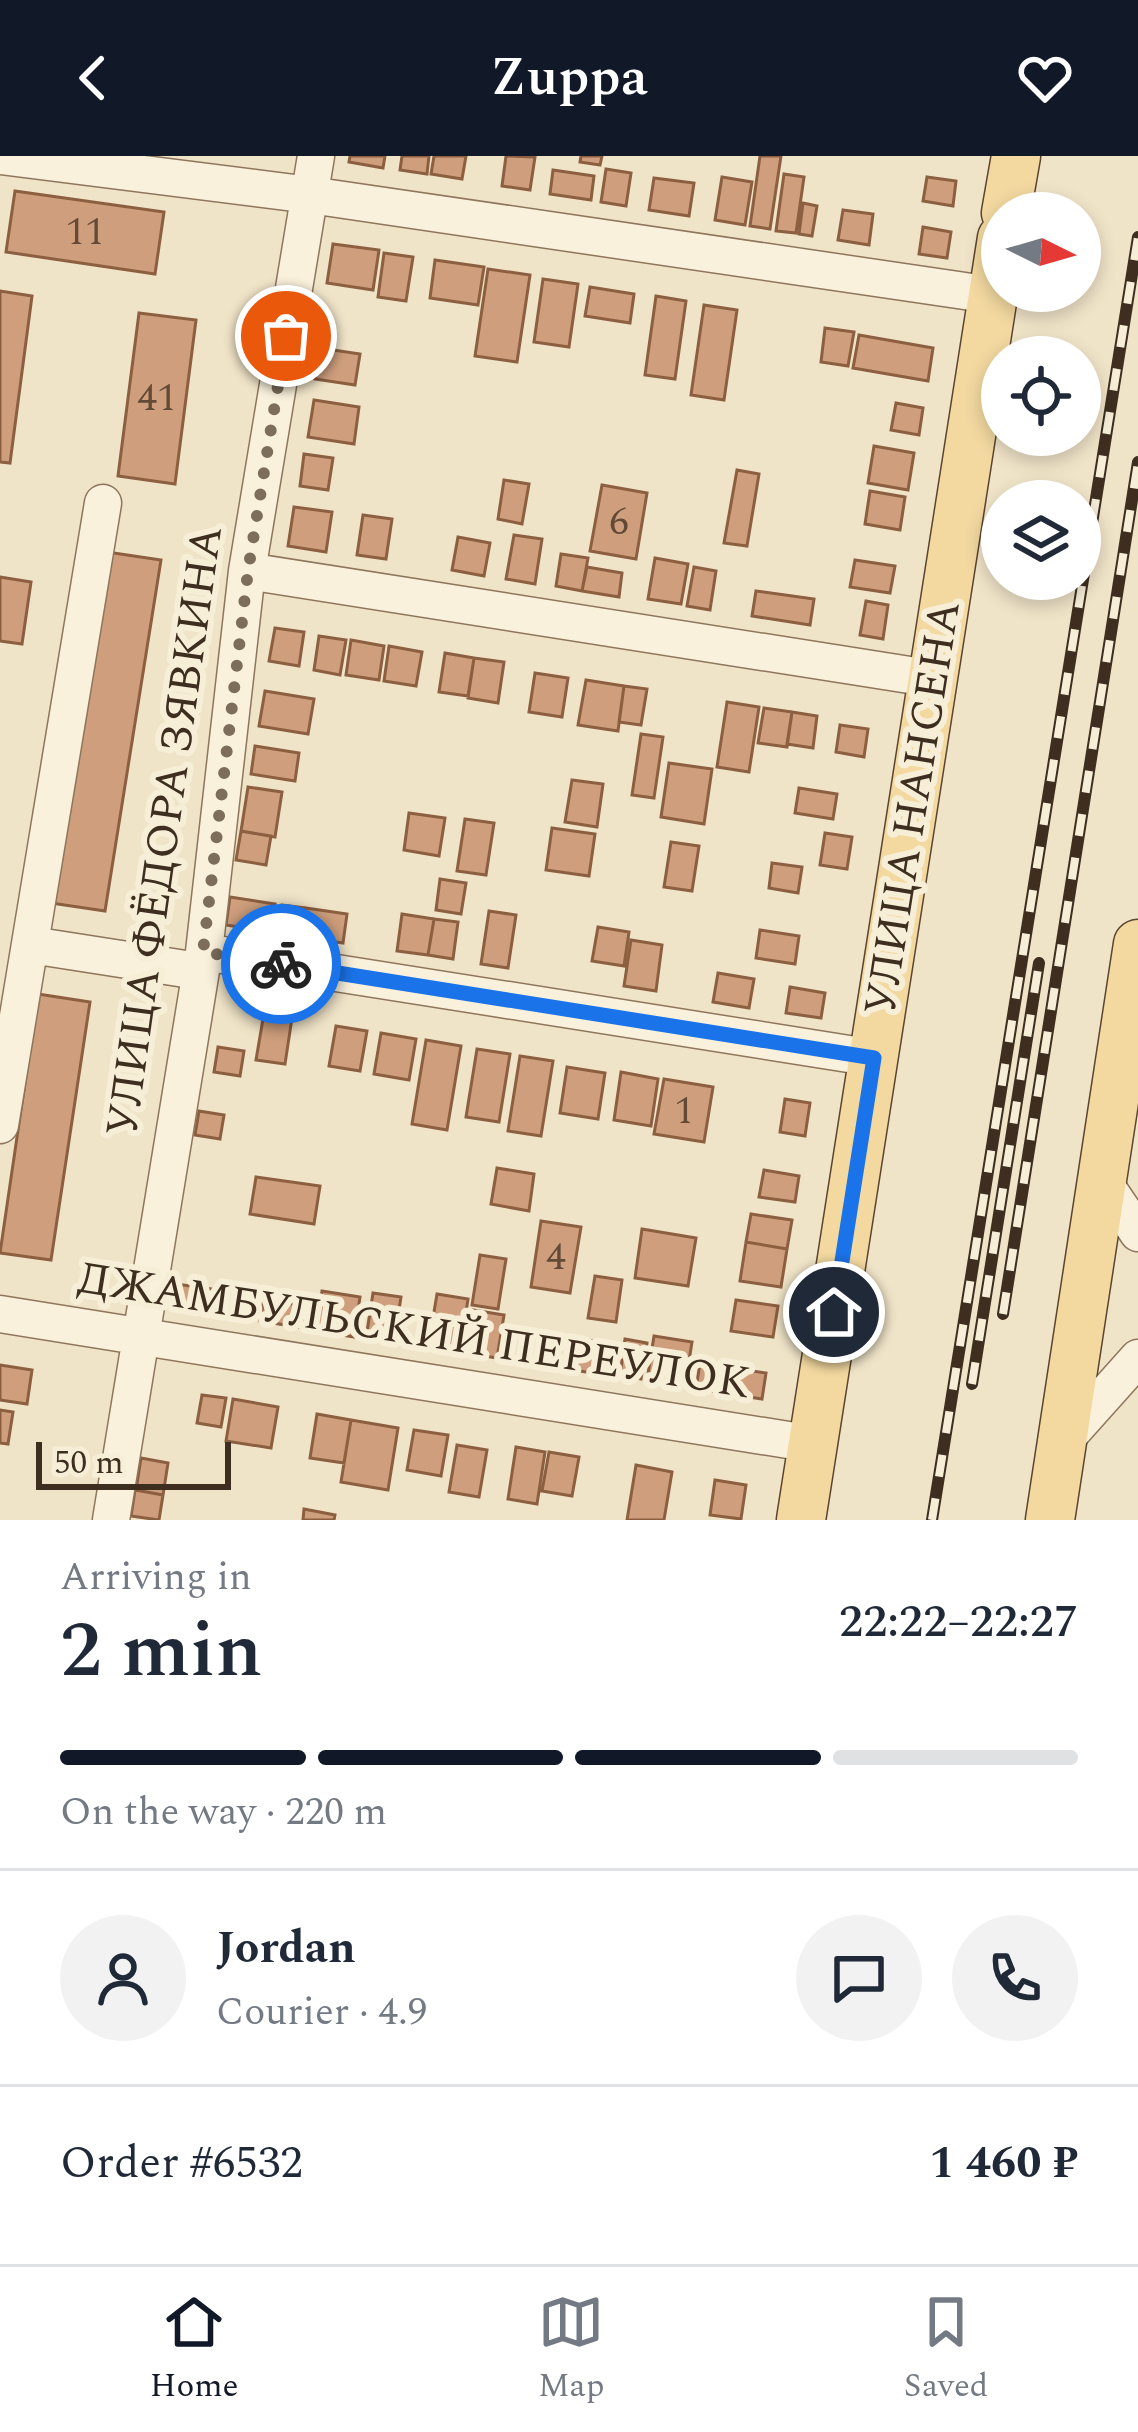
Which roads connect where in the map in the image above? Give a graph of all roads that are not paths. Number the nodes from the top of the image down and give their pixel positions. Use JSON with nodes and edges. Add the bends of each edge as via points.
{"nodes":[{"id":1,"x":10,"y":156,"type":"edge"},
{"id":2,"x":316,"y":156,"type":"edge"},
{"id":3,"x":1016,"y":156,"type":"edge"},
{"id":4,"x":162,"y":166,"type":"edge"},
{"id":5,"x":1010,"y":192,"type":"edge"},
{"id":6,"x":310,"y":195,"type":"junction"},
{"id":7,"x":981,"y":293,"type":"edge"},
{"id":8,"x":989,"y":312,"type":"edge"},
{"id":9,"x":103,"y":503,"type":"dead end"},
{"id":10,"x":248,"y":571,"type":"junction"},
{"id":11,"x":934,"y":680,"type":"junction"},
{"id":12,"x":1138,"y":944,"type":"edge"},
{"id":13,"x":31,"y":945,"type":"junction"},
{"id":14,"x":201,"y":961,"type":"junction"},
{"id":15,"x":874,"y":1058,"type":"junction"},
{"id":16,"x":0,"y":1125,"type":"edge"},
{"id":17,"x":1120,"y":1183,"type":"edge"},
{"id":18,"x":1138,"y":1232,"type":"edge"},
{"id":19,"x":0,"y":1314,"type":"edge"},
{"id":20,"x":140,"y":1336,"type":"junction"},
{"id":21,"x":1138,"y":1358,"type":"edge"},
{"id":22,"x":1062,"y":1443,"type":"junction"},
{"id":23,"x":813,"y":1444,"type":"junction"},
{"id":24,"x":111,"y":1520,"type":"edge"},
{"id":25,"x":801,"y":1520,"type":"edge"},
{"id":26,"x":1050,"y":1520,"type":"edge"}],
"edges":[{"from":1,"to":4,"type":"street"},
{"from":2,"to":6,"type":"street","name":"УЛИЦА ФЁДОРА ЗЯВКИНА"},
{"from":3,"to":5,"type":"main road"},
{"from":4,"to":6,"type":"street"},
{"from":6,"to":7,"type":"street"},
{"from":6,"to":10,"type":"street","name":"УЛИЦА ФЁДОРА ЗЯВКИНА"},
{"from":8,"to":11,"type":"main road","name":"УЛИЦА НАНСЕНА"},
{"from":9,"to":13,"type":"street"},
{"from":10,"to":11,"type":"street"},
{"from":10,"to":14,"type":"street","name":"УЛИЦА ФЁДОРА ЗЯВКИНА"},
{"from":11,"to":15,"type":"main road","name":"УЛИЦА НАНСЕНА"},
{"from":12,"to":17,"type":"main road"},
{"from":13,"to":14,"type":"street"},
{"from":13,"to":16,"type":"street"},
{"from":14,"to":15,"type":"street"},
{"from":14,"to":20,"type":"street","name":"УЛИЦА ФЁДОРА ЗЯВКИНА"},
{"from":15,"to":23,"type":"main road","name":"УЛИЦА НАНСЕНА"},
{"from":17,"to":18,"type":"street"},
{"from":17,"to":22,"type":"main road"},
{"from":19,"to":20,"type":"street","name":"ДЖАМБУЛЬСКИЙ ПЕРЕУЛОК"},
{"from":20,"to":23,"type":"street","name":"ДЖАМБУЛЬСКИЙ ПЕРЕУЛОК"},
{"from":20,"to":24,"type":"street","name":"УЛИЦА ФЁДОРА ЗЯВКИНА"},
{"from":21,"to":22,"type":"street"},
{"from":22,"to":26,"type":"main road"},
{"from":23,"to":25,"type":"main road","name":"УЛИЦА НАНСЕНА"}]}
